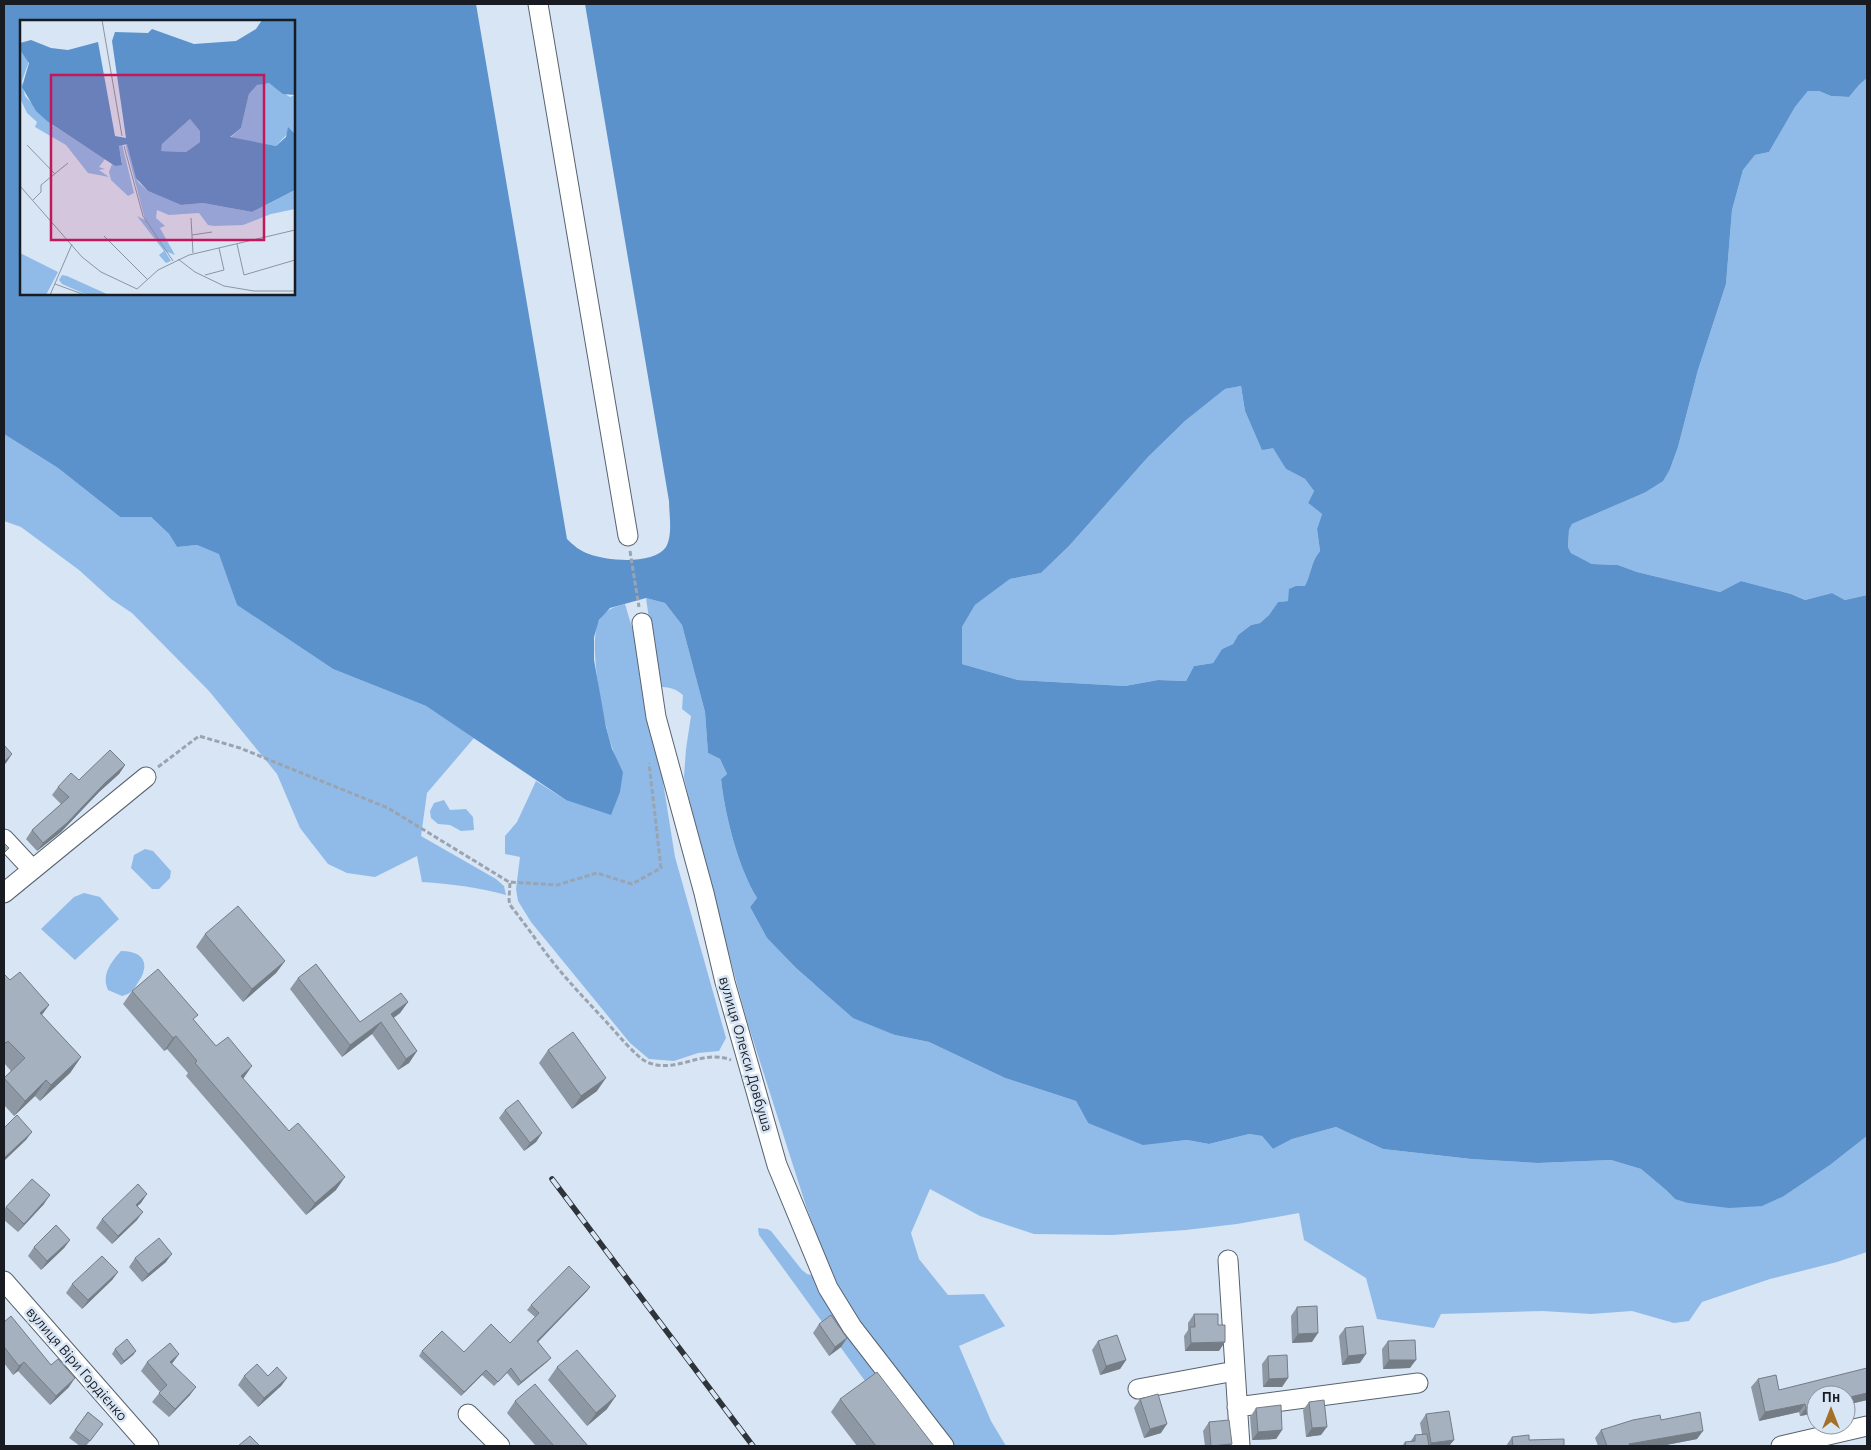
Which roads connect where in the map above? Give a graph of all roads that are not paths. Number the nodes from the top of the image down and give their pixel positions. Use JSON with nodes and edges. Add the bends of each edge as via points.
{"nodes":[{"id":1,"x":538,"y":4,"type":"edge"},
{"id":2,"x":628,"y":536,"type":"road end"},
{"id":3,"x":642,"y":623,"type":"road end"},
{"id":4,"x":146,"y":776,"type":"road end"},
{"id":5,"x":4,"y":839,"type":"edge"},
{"id":6,"x":32,"y":869,"type":"junction"},
{"id":7,"x":4,"y":892,"type":"edge"},
{"id":8,"x":1228,"y":1260,"type":"dead end"},
{"id":9,"x":4,"y":1281,"type":"edge"},
{"id":10,"x":1235,"y":1371,"type":"junction"},
{"id":11,"x":1418,"y":1383,"type":"dead end"},
{"id":12,"x":1138,"y":1389,"type":"dead end"},
{"id":13,"x":1237,"y":1407,"type":"junction"},
{"id":14,"x":468,"y":1414,"type":"dead end"},
{"id":15,"x":1867,"y":1426,"type":"edge"},
{"id":16,"x":149,"y":1446,"type":"edge"},
{"id":17,"x":500,"y":1446,"type":"edge"},
{"id":18,"x":944,"y":1446,"type":"edge"},
{"id":19,"x":1240,"y":1446,"type":"edge"},
{"id":20,"x":1781,"y":1446,"type":"edge"}],
"edges":[{"from":1,"to":2,"type":"street"},
{"from":3,"to":18,"type":"street","name":"вулиця Олекси Довбуша","via":[[656,717],[776,1165],[828,1288],[852,1327]]},
{"from":4,"to":6,"type":"street"},
{"from":5,"to":6,"type":"street"},
{"from":6,"to":7,"type":"street"},
{"from":8,"to":10,"type":"street"},
{"from":9,"to":16,"type":"street","name":"вулиця Віри Гордієнко"},
{"from":10,"to":12,"type":"street"},
{"from":10,"to":13,"type":"street"},
{"from":11,"to":13,"type":"street"},
{"from":13,"to":19,"type":"street"},
{"from":14,"to":17,"type":"street"},
{"from":15,"to":20,"type":"street"}]}
